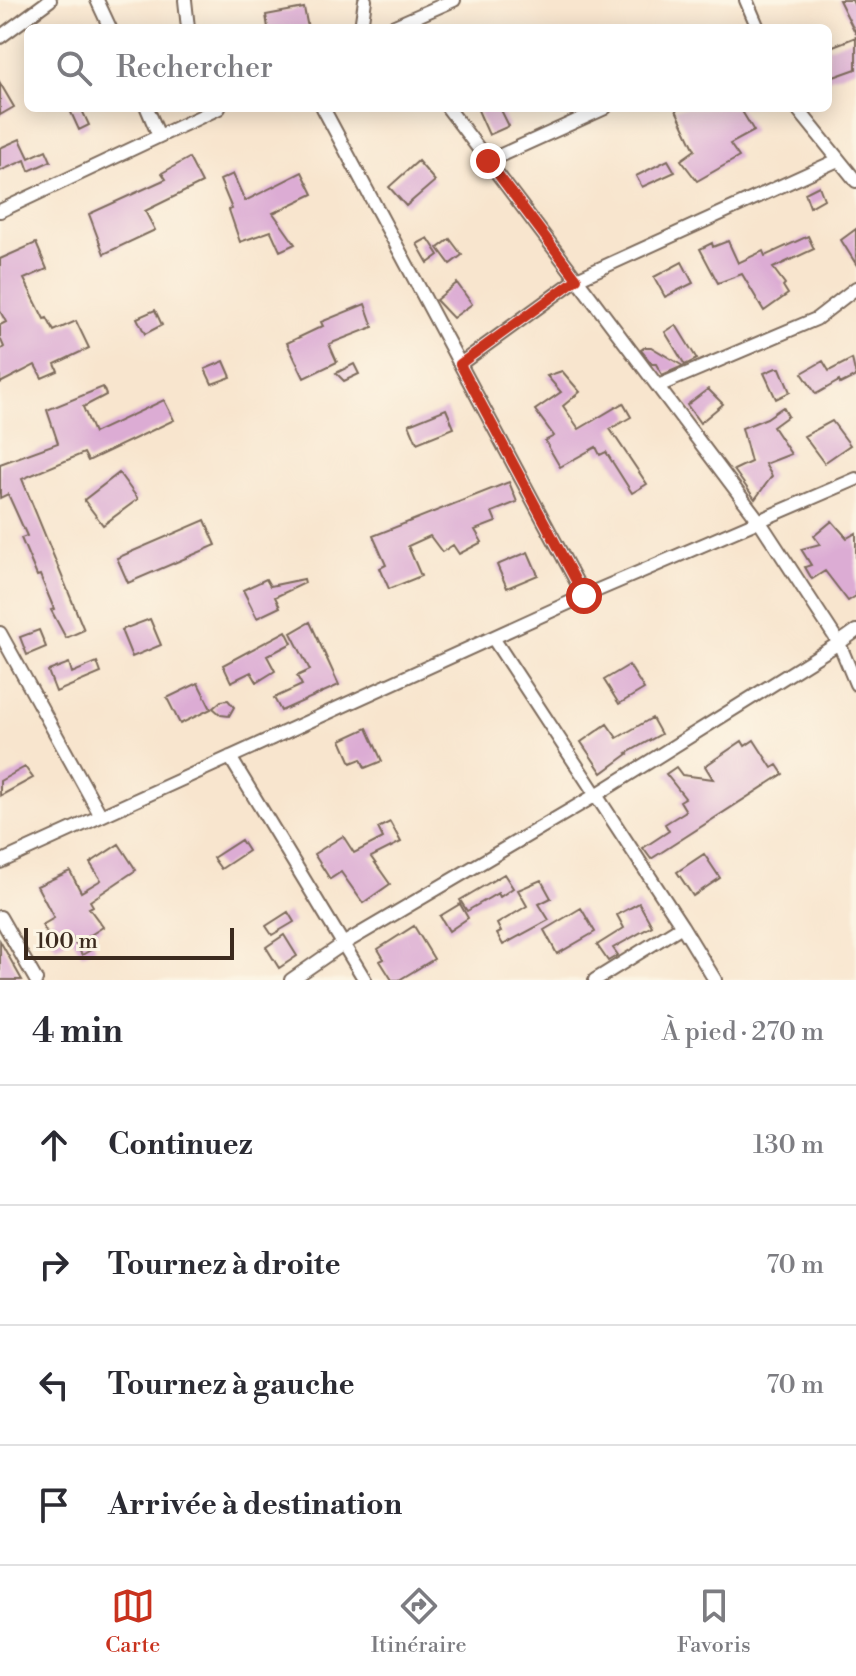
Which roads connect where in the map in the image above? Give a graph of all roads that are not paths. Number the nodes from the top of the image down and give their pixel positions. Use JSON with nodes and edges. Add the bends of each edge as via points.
{"nodes":[{"id":1,"x":50,"y":0,"type":"edge"},
{"id":2,"x":97,"y":0,"type":"edge"},
{"id":3,"x":185,"y":0,"type":"edge"},
{"id":4,"x":365,"y":0,"type":"edge"},
{"id":5,"x":454,"y":0,"type":"edge"},
{"id":6,"x":746,"y":0,"type":"edge"},
{"id":7,"x":108,"y":24,"type":"edge"},
{"id":8,"x":188,"y":24,"type":"edge"},
{"id":9,"x":362,"y":24,"type":"edge"},
{"id":10,"x":399,"y":24,"type":"edge"},
{"id":11,"x":756,"y":24,"type":"edge"},
{"id":12,"x":0,"y":37,"type":"edge"},
{"id":13,"x":149,"y":112,"type":"edge"},
{"id":14,"x":210,"y":112,"type":"edge"},
{"id":15,"x":325,"y":112,"type":"edge"},
{"id":16,"x":451,"y":112,"type":"edge"},
{"id":17,"x":596,"y":112,"type":"edge"},
{"id":18,"x":800,"y":112,"type":"edge"},
{"id":19,"x":159,"y":136,"type":"junction"},
{"id":20,"x":838,"y":160,"type":"junction"},
{"id":21,"x":488,"y":161,"type":"junction"},
{"id":22,"x":856,"y":181,"type":"edge"},
{"id":23,"x":0,"y":211,"type":"edge"},
{"id":24,"x":577,"y":279,"type":"junction"},
{"id":25,"x":856,"y":288,"type":"edge"},
{"id":26,"x":460,"y":364,"type":"junction"},
{"id":27,"x":658,"y":386,"type":"junction"},
{"id":28,"x":856,"y":479,"type":"edge"},
{"id":29,"x":760,"y":522,"type":"junction"},
{"id":30,"x":584,"y":596,"type":"junction"},
{"id":31,"x":856,"y":631,"type":"edge"},
{"id":32,"x":0,"y":633,"type":"edge"},
{"id":33,"x":493,"y":638,"type":"junction"},
{"id":34,"x":839,"y":643,"type":"junction"},
{"id":35,"x":856,"y":684,"type":"edge"},
{"id":36,"x":230,"y":757,"type":"junction"},
{"id":37,"x":596,"y":795,"type":"junction"},
{"id":38,"x":101,"y":816,"type":"junction"},
{"id":39,"x":0,"y":862,"type":"edge"},
{"id":40,"x":0,"y":917,"type":"edge"},
{"id":41,"x":682,"y":926,"type":"junction"},
{"id":42,"x":343,"y":944,"type":"junction"},
{"id":43,"x":36,"y":980,"type":"edge"},
{"id":44,"x":291,"y":980,"type":"edge"},
{"id":45,"x":365,"y":980,"type":"edge"},
{"id":46,"x":595,"y":980,"type":"edge"},
{"id":47,"x":715,"y":980,"type":"edge"}],
"edges":[{"from":1,"to":12,"type":"street"},
{"from":2,"to":7,"type":"street"},
{"from":3,"to":8,"type":"street"},
{"from":4,"to":9,"type":"street"},
{"from":5,"to":10,"type":"street"},
{"from":6,"to":11,"type":"street"},
{"from":13,"to":19,"type":"street"},
{"from":14,"to":19,"type":"street"},
{"from":15,"to":26,"type":"street"},
{"from":16,"to":21,"type":"street"},
{"from":17,"to":21,"type":"street"},
{"from":18,"to":20,"type":"street"},
{"from":19,"to":23,"type":"street"},
{"from":20,"to":22,"type":"street"},
{"from":20,"to":24,"type":"street"},
{"from":21,"to":24,"type":"street"},
{"from":24,"to":26,"type":"street"},
{"from":24,"to":27,"type":"street"},
{"from":25,"to":27,"type":"street","via":[[816,319]]},
{"from":26,"to":30,"type":"street"},
{"from":27,"to":29,"type":"street"},
{"from":28,"to":29,"type":"street"},
{"from":29,"to":30,"type":"street"},
{"from":29,"to":34,"type":"street"},
{"from":30,"to":33,"type":"street"},
{"from":31,"to":34,"type":"street"},
{"from":32,"to":38,"type":"street"},
{"from":33,"to":36,"type":"street"},
{"from":33,"to":37,"type":"street"},
{"from":34,"to":35,"type":"street"},
{"from":34,"to":37,"type":"street"},
{"from":36,"to":38,"type":"street"},
{"from":36,"to":42,"type":"street"},
{"from":37,"to":41,"type":"street"},
{"from":37,"to":42,"type":"street"},
{"from":38,"to":39,"type":"street"},
{"from":40,"to":43,"type":"street"},
{"from":41,"to":46,"type":"street"},
{"from":41,"to":47,"type":"street"},
{"from":42,"to":44,"type":"street"},
{"from":42,"to":45,"type":"street"}]}
